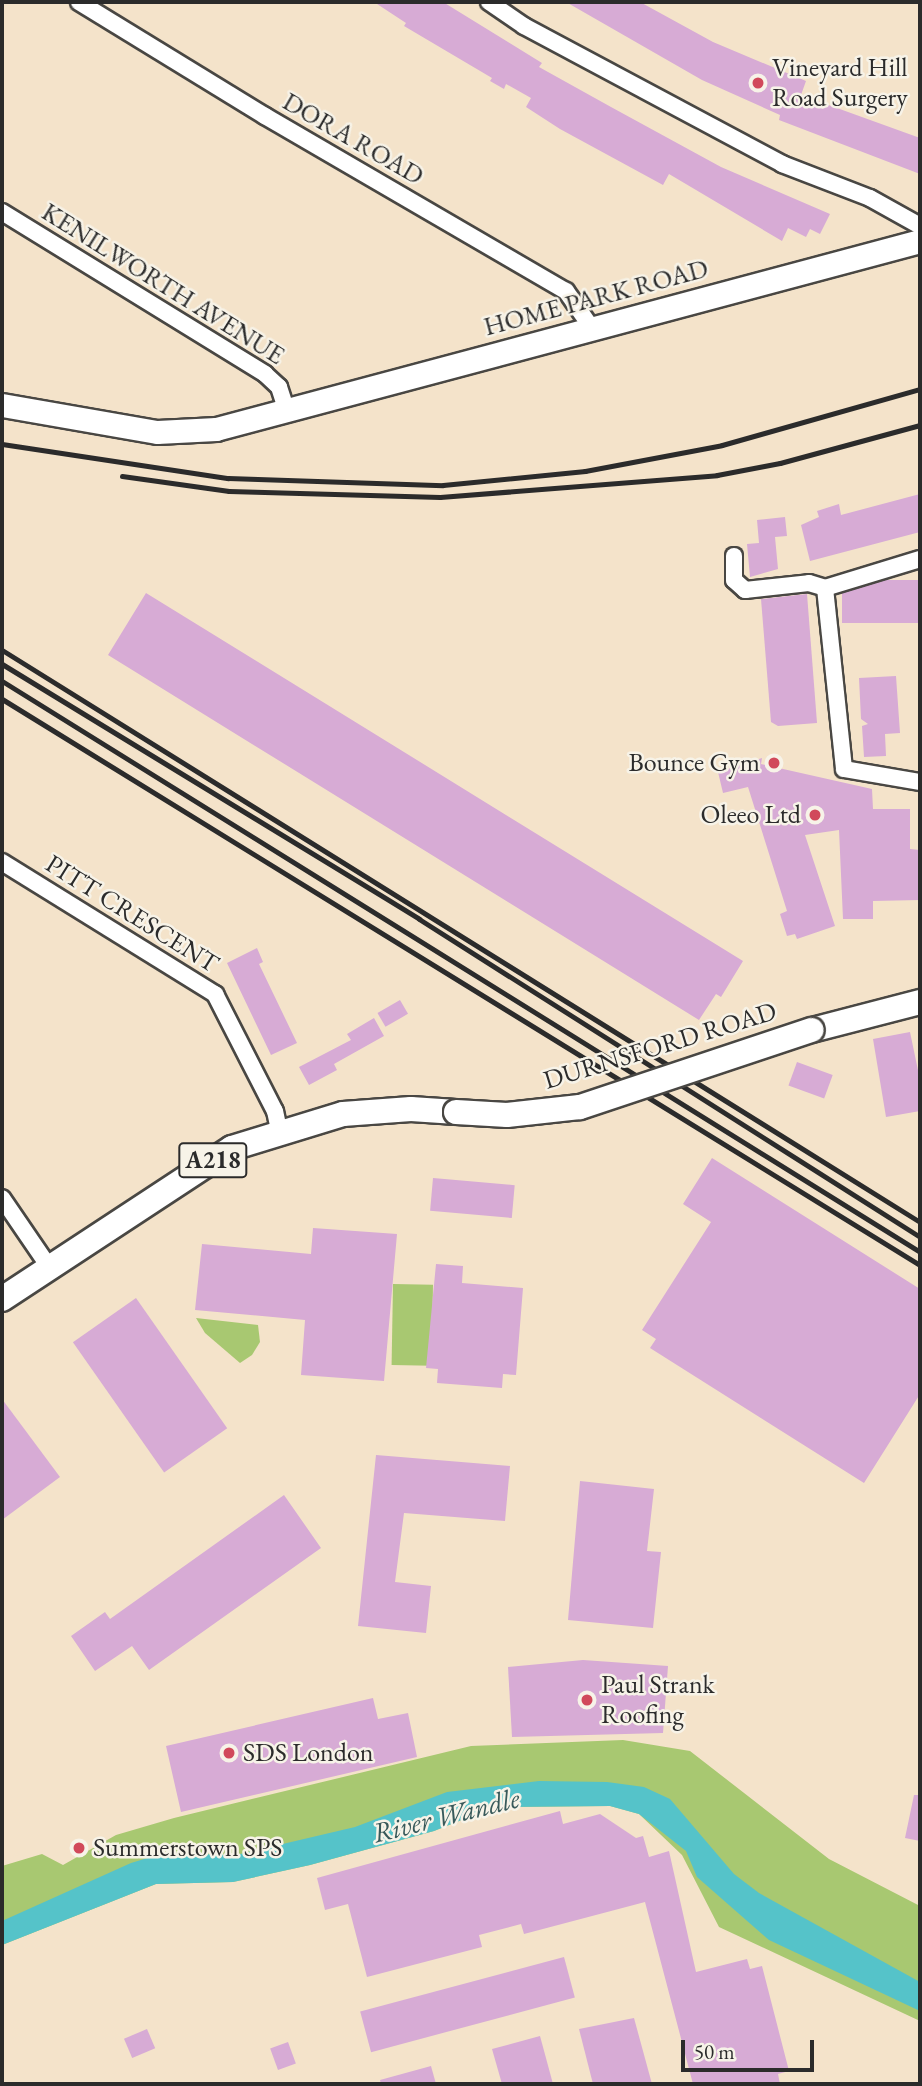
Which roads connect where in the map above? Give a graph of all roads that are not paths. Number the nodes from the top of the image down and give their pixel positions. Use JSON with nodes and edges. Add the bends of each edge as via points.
{"nodes":[{"id":1,"x":79,"y":2,"type":"edge"},
{"id":2,"x":489,"y":2,"type":"edge"},
{"id":3,"x":2,"y":212,"type":"edge"},
{"id":4,"x":920,"y":226,"type":"edge"},
{"id":5,"x":920,"y":241,"type":"edge"},
{"id":6,"x":591,"y":327,"type":"junction"},
{"id":7,"x":2,"y":405,"type":"edge"},
{"id":8,"x":286,"y":408,"type":"junction"},
{"id":9,"x":734,"y":555,"type":"dead end"},
{"id":10,"x":920,"y":559,"type":"edge"},
{"id":11,"x":825,"y":588,"type":"junction"},
{"id":12,"x":920,"y":782,"type":"edge"},
{"id":13,"x":2,"y":862,"type":"edge"},
{"id":14,"x":912,"y":1003,"type":"edge"},
{"id":15,"x":279,"y":1130,"type":"junction"},
{"id":16,"x":2,"y":1198,"type":"edge"},
{"id":17,"x":49,"y":1267,"type":"junction"},
{"id":18,"x":2,"y":1299,"type":"edge"}],
"edges":[{"from":1,"to":6,"type":"street","name":"DORA ROAD","via":[[161,55],[566,291]]},
{"from":2,"to":4,"type":"street","via":[[524,26],[782,164],[870,198]]},
{"from":3,"to":8,"type":"street","name":"KENILWORTH AVENUE","via":[[265,374],[279,387]]},
{"from":5,"to":6,"type":"street","name":"HOME PARK ROAD"},
{"from":6,"to":8,"type":"street","name":"HOME PARK ROAD"},
{"from":7,"to":8,"type":"street","name":"HOME PARK ROAD","via":[[178,433],[216,429]]},
{"from":9,"to":11,"type":"street","via":[[734,580],[745,590],[809,583]]},
{"from":10,"to":11,"type":"street"},
{"from":11,"to":12,"type":"street","via":[[844,769]]},
{"from":13,"to":15,"type":"street","name":"PITT CRESCENT","via":[[215,994],[275,1111]]},
{"from":14,"to":15,"type":"main road","name":"DURNSFORD ROAD","number":"A218","bridge":true,"via":[[833,1023],[580,1107],[507,1115],[411,1109],[343,1114]]},
{"from":15,"to":17,"type":"main road","name":"DURNSFORD ROAD","number":"A218","via":[[210,1161]]},
{"from":16,"to":17,"type":"street"},
{"from":17,"to":18,"type":"main road","name":"DURNSFORD ROAD","number":"A218"}]}
